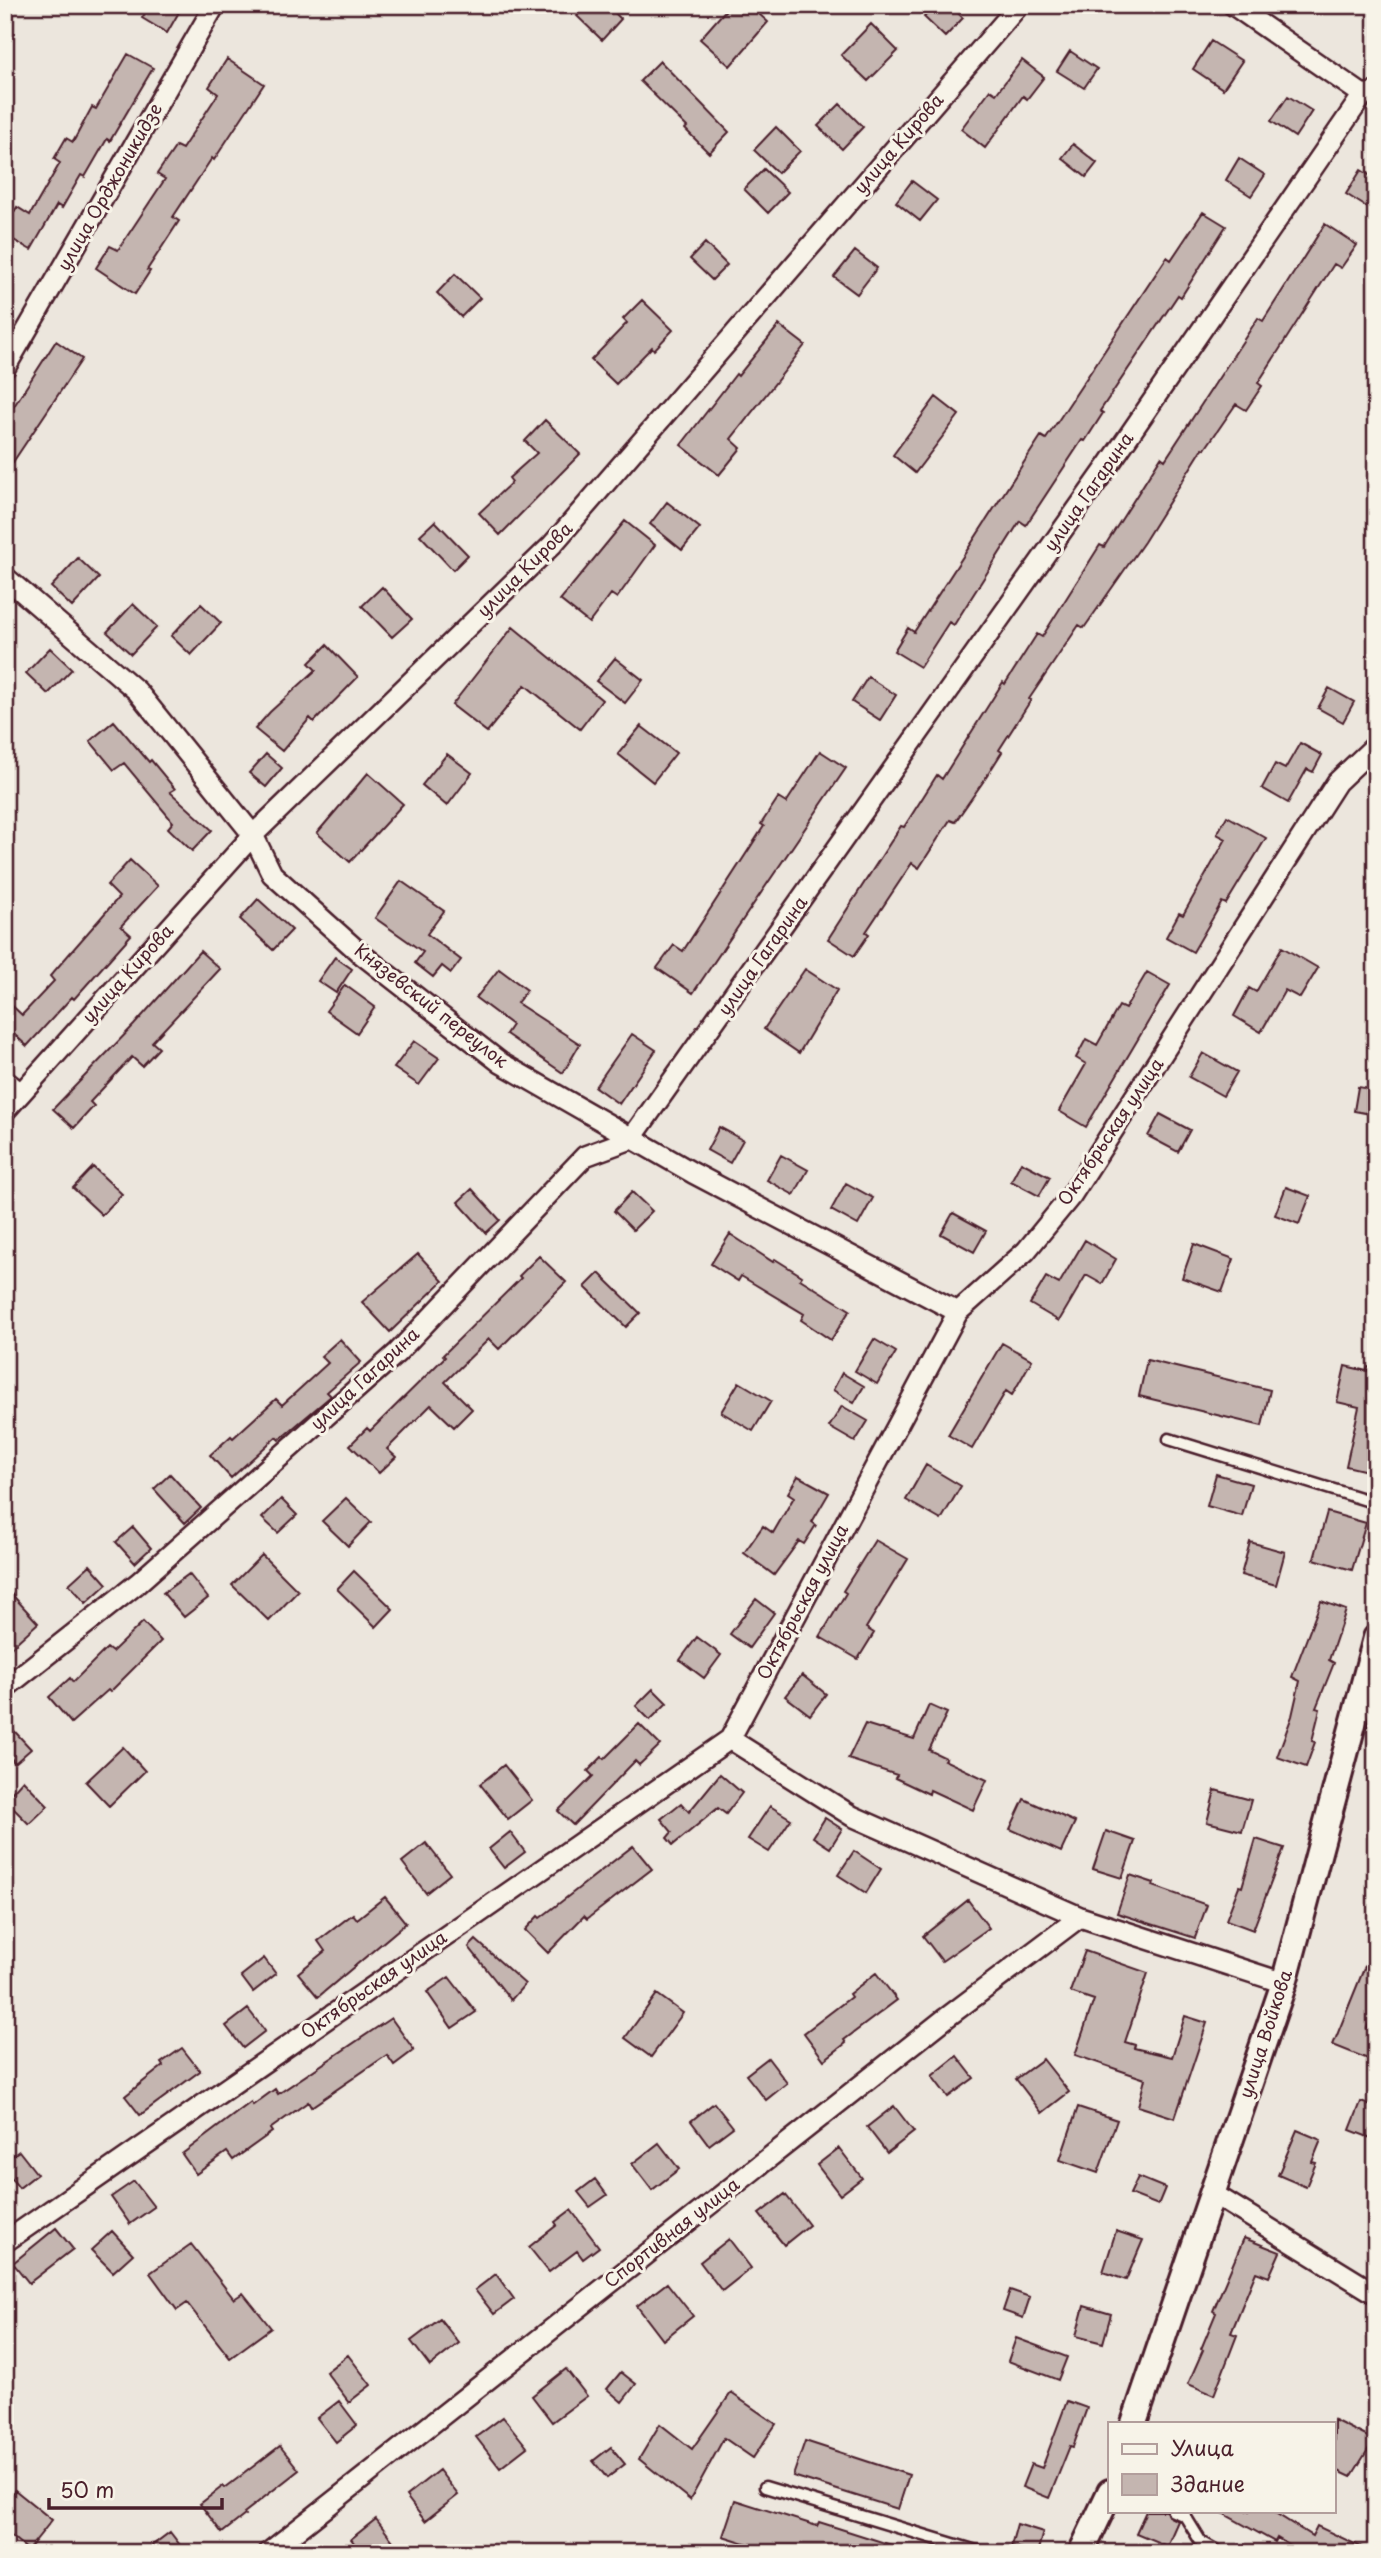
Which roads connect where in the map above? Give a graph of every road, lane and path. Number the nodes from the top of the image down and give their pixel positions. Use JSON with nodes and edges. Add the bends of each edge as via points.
{"nodes":[{"id":1,"x":215,"y":5,"type":"edge"},
{"id":2,"x":1019,"y":5,"type":"edge"},
{"id":3,"x":1233,"y":5,"type":"edge"},
{"id":4,"x":1369,"y":94,"type":"edge"},
{"id":5,"x":5,"y":368,"type":"edge"},
{"id":6,"x":5,"y":577,"type":"edge"},
{"id":7,"x":1376,"y":746,"type":"edge"},
{"id":8,"x":253,"y":835,"type":"junction"},
{"id":9,"x":5,"y":1075,"type":"edge"},
{"id":10,"x":24,"y":1090,"type":"junction"},
{"id":11,"x":5,"y":1111,"type":"edge"},
{"id":12,"x":631,"y":1139,"type":"junction"},
{"id":13,"x":958,"y":1312,"type":"junction"},
{"id":14,"x":1169,"y":1439,"type":"dead end"},
{"id":15,"x":1376,"y":1503,"type":"edge"},
{"id":16,"x":1376,"y":1638,"type":"edge"},
{"id":17,"x":5,"y":1688,"type":"edge"},
{"id":18,"x":730,"y":1739,"type":"junction"},
{"id":19,"x":1080,"y":1917,"type":"junction"},
{"id":20,"x":1284,"y":1983,"type":"junction"},
{"id":21,"x":1212,"y":2193,"type":"junction"},
{"id":22,"x":5,"y":2242,"type":"edge"},
{"id":23,"x":1376,"y":2294,"type":"edge"},
{"id":24,"x":1134,"y":2422,"type":"edge"},
{"id":25,"x":765,"y":2487,"type":"dead end"},
{"id":26,"x":1108,"y":2496,"type":"edge"},
{"id":27,"x":1175,"y":2512,"type":"edge"},
{"id":28,"x":268,"y":2553,"type":"edge"},
{"id":29,"x":983,"y":2553,"type":"edge"},
{"id":30,"x":1081,"y":2553,"type":"edge"},
{"id":31,"x":1221,"y":2553,"type":"edge"}],
"edges":[{"from":1,"to":5,"type":"street","name":"улица Орджоникидзе"},
{"from":2,"to":8,"type":"street","name":"улица Кирова","via":[[552,545]]},
{"from":3,"to":4,"type":"street"},
{"from":4,"to":12,"type":"street","name":"улица Гагарина"},
{"from":6,"to":8,"type":"street","name":"Князевский переулок","via":[[137,691]]},
{"from":7,"to":13,"type":"street","name":"Октябрьская улица","via":[[1336,782],[1071,1196],[1026,1251]]},
{"from":8,"to":10,"type":"street","name":"улица Кирова"},
{"from":8,"to":12,"type":"street","name":"Князевский переулок","via":[[272,874],[360,953],[501,1063]]},
{"from":9,"to":10,"type":"lane"},
{"from":10,"to":11,"type":"street","name":"улица Кирова"},
{"from":12,"to":13,"type":"street","name":"Князевский переулок"},
{"from":12,"to":17,"type":"street","name":"улица Гагарина","via":[[585,1156],[397,1353],[138,1583]]},
{"from":13,"to":18,"type":"street","name":"Октябрьская улица"},
{"from":14,"to":15,"type":"lane"},
{"from":16,"to":20,"type":"street","name":"улица Войкова"},
{"from":18,"to":19,"type":"street","via":[[852,1816]]},
{"from":18,"to":22,"type":"street","name":"Октябрьская улица"},
{"from":19,"to":20,"type":"street"},
{"from":19,"to":28,"type":"street","name":"Спортивная улица"},
{"from":20,"to":21,"type":"street","name":"улица Войкова"},
{"from":21,"to":23,"type":"street"},
{"from":21,"to":24,"type":"street","name":"улица Войкова"},
{"from":25,"to":29,"type":"lane"},
{"from":26,"to":30,"type":"street"},
{"from":27,"to":31,"type":"lane","via":[[1185,2516],[1201,2542]]}]}
